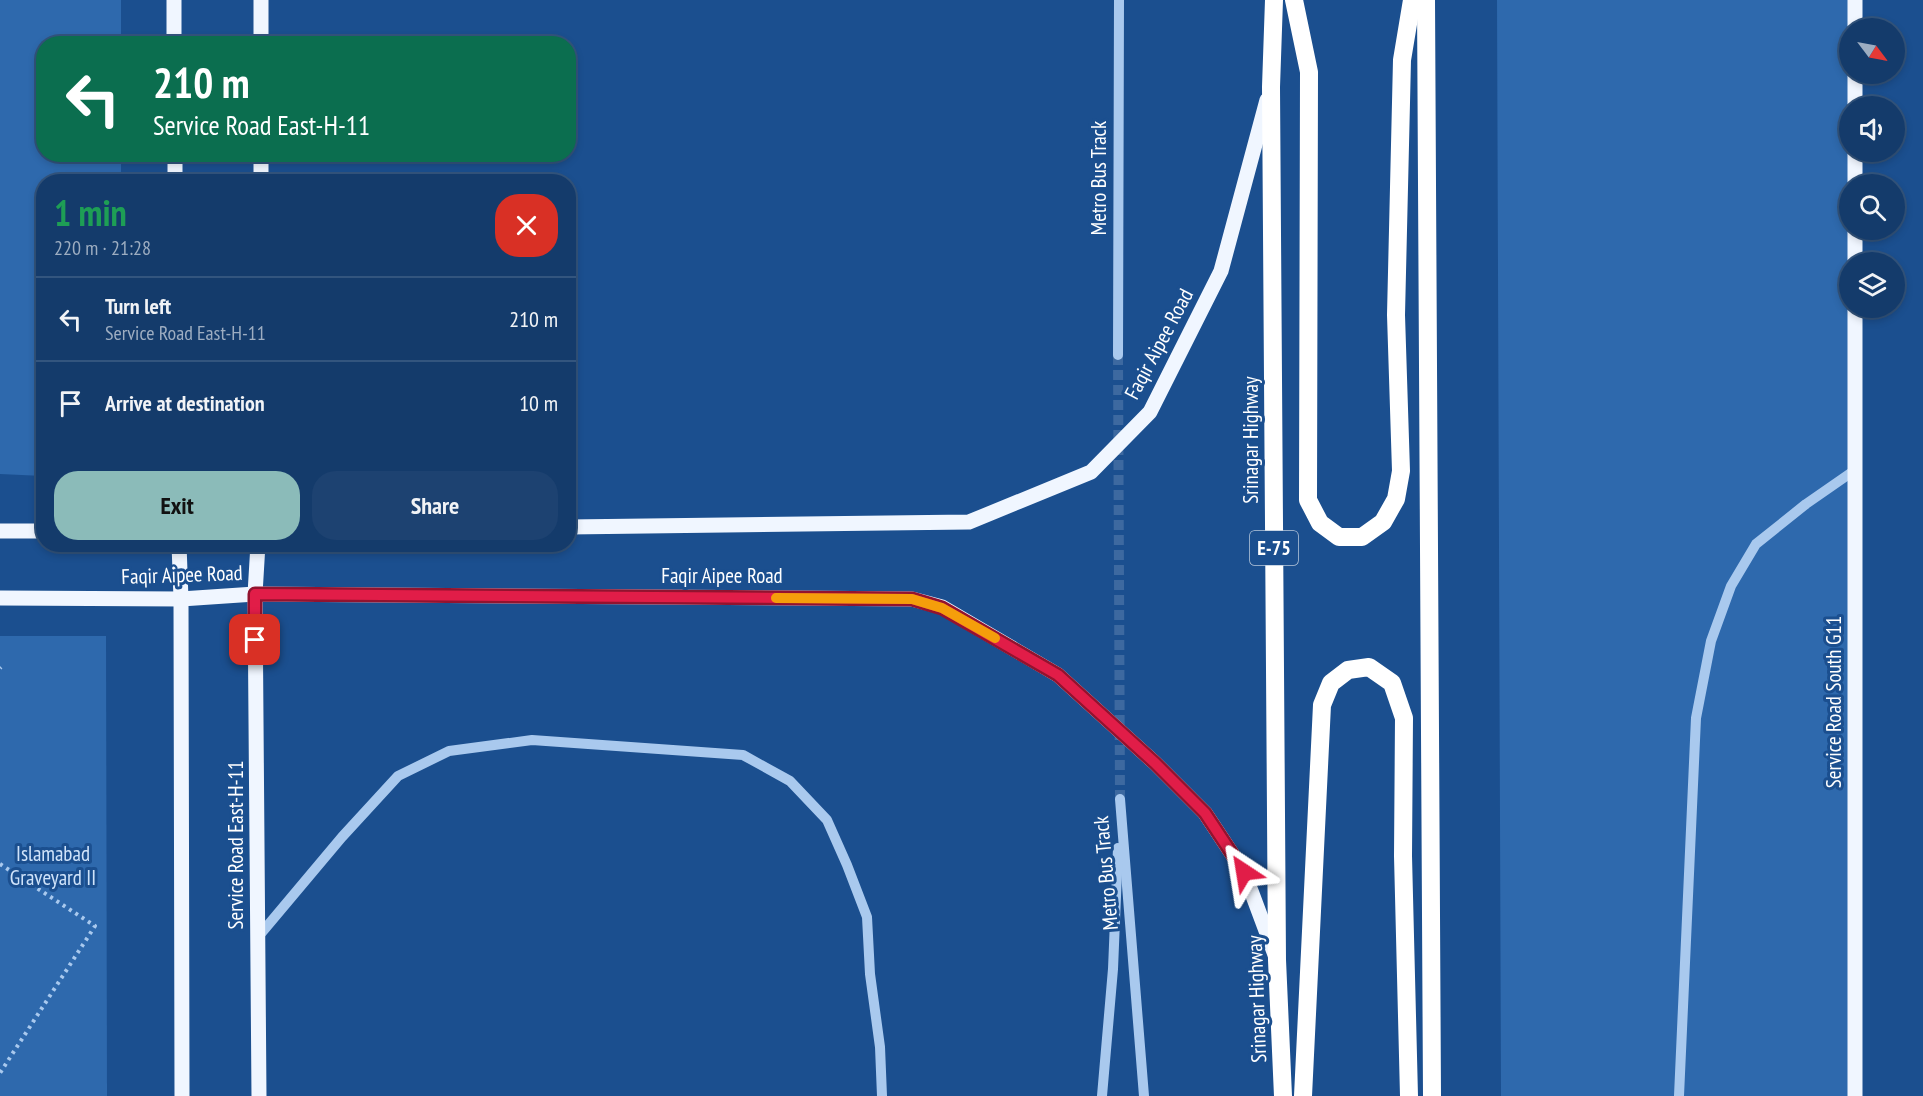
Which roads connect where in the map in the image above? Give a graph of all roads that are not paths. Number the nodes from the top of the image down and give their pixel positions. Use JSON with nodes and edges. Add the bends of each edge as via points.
{"nodes":[{"id":1,"x":174,"y":0,"type":"edge"},
{"id":2,"x":261,"y":0,"type":"edge"},
{"id":3,"x":1119,"y":0,"type":"edge"},
{"id":4,"x":1274,"y":0,"type":"edge"},
{"id":5,"x":1294,"y":0,"type":"edge"},
{"id":6,"x":1412,"y":0,"type":"edge"},
{"id":7,"x":1426,"y":0,"type":"edge"},
{"id":8,"x":1855,"y":0,"type":"edge"},
{"id":9,"x":1855,"y":18,"type":"edge"},
{"id":10,"x":174,"y":36,"type":"edge"},
{"id":11,"x":261,"y":36,"type":"edge"},
{"id":12,"x":1271,"y":87,"type":"junction"},
{"id":13,"x":1855,"y":318,"type":"edge"},
{"id":14,"x":1118,"y":355,"type":"tunnel mouth"},
{"id":15,"x":1855,"y":470,"type":"junction"},
{"id":16,"x":576,"y":527,"type":"edge"},
{"id":17,"x":0,"y":531,"type":"edge"},
{"id":18,"x":36,"y":531,"type":"edge"},
{"id":19,"x":179,"y":552,"type":"edge"},
{"id":20,"x":258,"y":552,"type":"edge"},
{"id":21,"x":255,"y":594,"type":"junction"},
{"id":22,"x":0,"y":598,"type":"edge"},
{"id":23,"x":182,"y":599,"type":"junction"},
{"id":24,"x":258,"y":937,"type":"junction"},
{"id":25,"x":1277,"y":960,"type":"junction"},
{"id":26,"x":182,"y":1096,"type":"edge"},
{"id":27,"x":259,"y":1096,"type":"edge"},
{"id":28,"x":882,"y":1096,"type":"edge"},
{"id":29,"x":1102,"y":1096,"type":"edge"},
{"id":30,"x":1144,"y":1096,"type":"edge"},
{"id":31,"x":1283,"y":1096,"type":"edge"},
{"id":32,"x":1304,"y":1096,"type":"edge"},
{"id":33,"x":1409,"y":1096,"type":"edge"},
{"id":34,"x":1432,"y":1096,"type":"edge"},
{"id":35,"x":1679,"y":1096,"type":"edge"},
{"id":36,"x":1856,"y":1096,"type":"edge"}],
"edges":[{"from":1,"to":10,"type":"main road"},
{"from":2,"to":11,"type":"main road"},
{"from":3,"to":14,"type":"lane","name":"Metro Bus Track"},
{"from":4,"to":12,"type":"highway","name":"Srinagar Highway","number":"E-75"},
{"from":5,"to":6,"type":"highway","via":[[1309,72],[1308,500],[1320,522],[1339,537],[1362,537],[1383,522],[1396,499],[1401,471],[1396,315],[1402,60]]},
{"from":7,"to":34,"type":"highway"},
{"from":8,"to":9,"type":"main road"},
{"from":12,"to":16,"type":"main road","name":"Faqir Aipee Road","via":[[1221,271],[1149,412],[1091,472],[969,522]]},
{"from":12,"to":25,"type":"highway","name":"Srinagar Highway","number":"E-75"},
{"from":13,"to":15,"type":"main road","name":"Service Road South G11"},
{"from":15,"to":35,"type":"lane","via":[[1756,544],[1731,586],[1711,641],[1696,718]]},
{"from":15,"to":36,"type":"main road","name":"Service Road South G11"},
{"from":17,"to":18,"type":"main road"},
{"from":19,"to":23,"type":"main road"},
{"from":20,"to":21,"type":"main road","name":"Service Road East-H-11"},
{"from":21,"to":23,"type":"main road","name":"Faqir Aipee Road"},
{"from":21,"to":24,"type":"main road","name":"Service Road East-H-11"},
{"from":21,"to":25,"type":"main road","name":"Faqir Aipee Road","via":[[912,599],[942,608],[1058,675],[1205,813],[1244,872]]},
{"from":22,"to":23,"type":"main road","name":"Faqir Aipee Road"},
{"from":23,"to":26,"type":"main road"},
{"from":24,"to":27,"type":"main road","name":"Service Road East-H-11"},
{"from":24,"to":28,"type":"lane","via":[[398,776],[449,751],[532,740],[743,755],[790,781],[827,820],[847,865],[867,917]]},
{"from":25,"to":31,"type":"highway","name":"Srinagar Highway","number":"E-75"},
{"from":29,"to":30,"type":"lane","name":"Metro Bus Track","via":[[1113,969],[1120,800]]},
{"from":32,"to":33,"type":"highway","via":[[1322,705],[1331,683],[1348,670],[1369,667],[1392,683],[1404,718]]}]}
